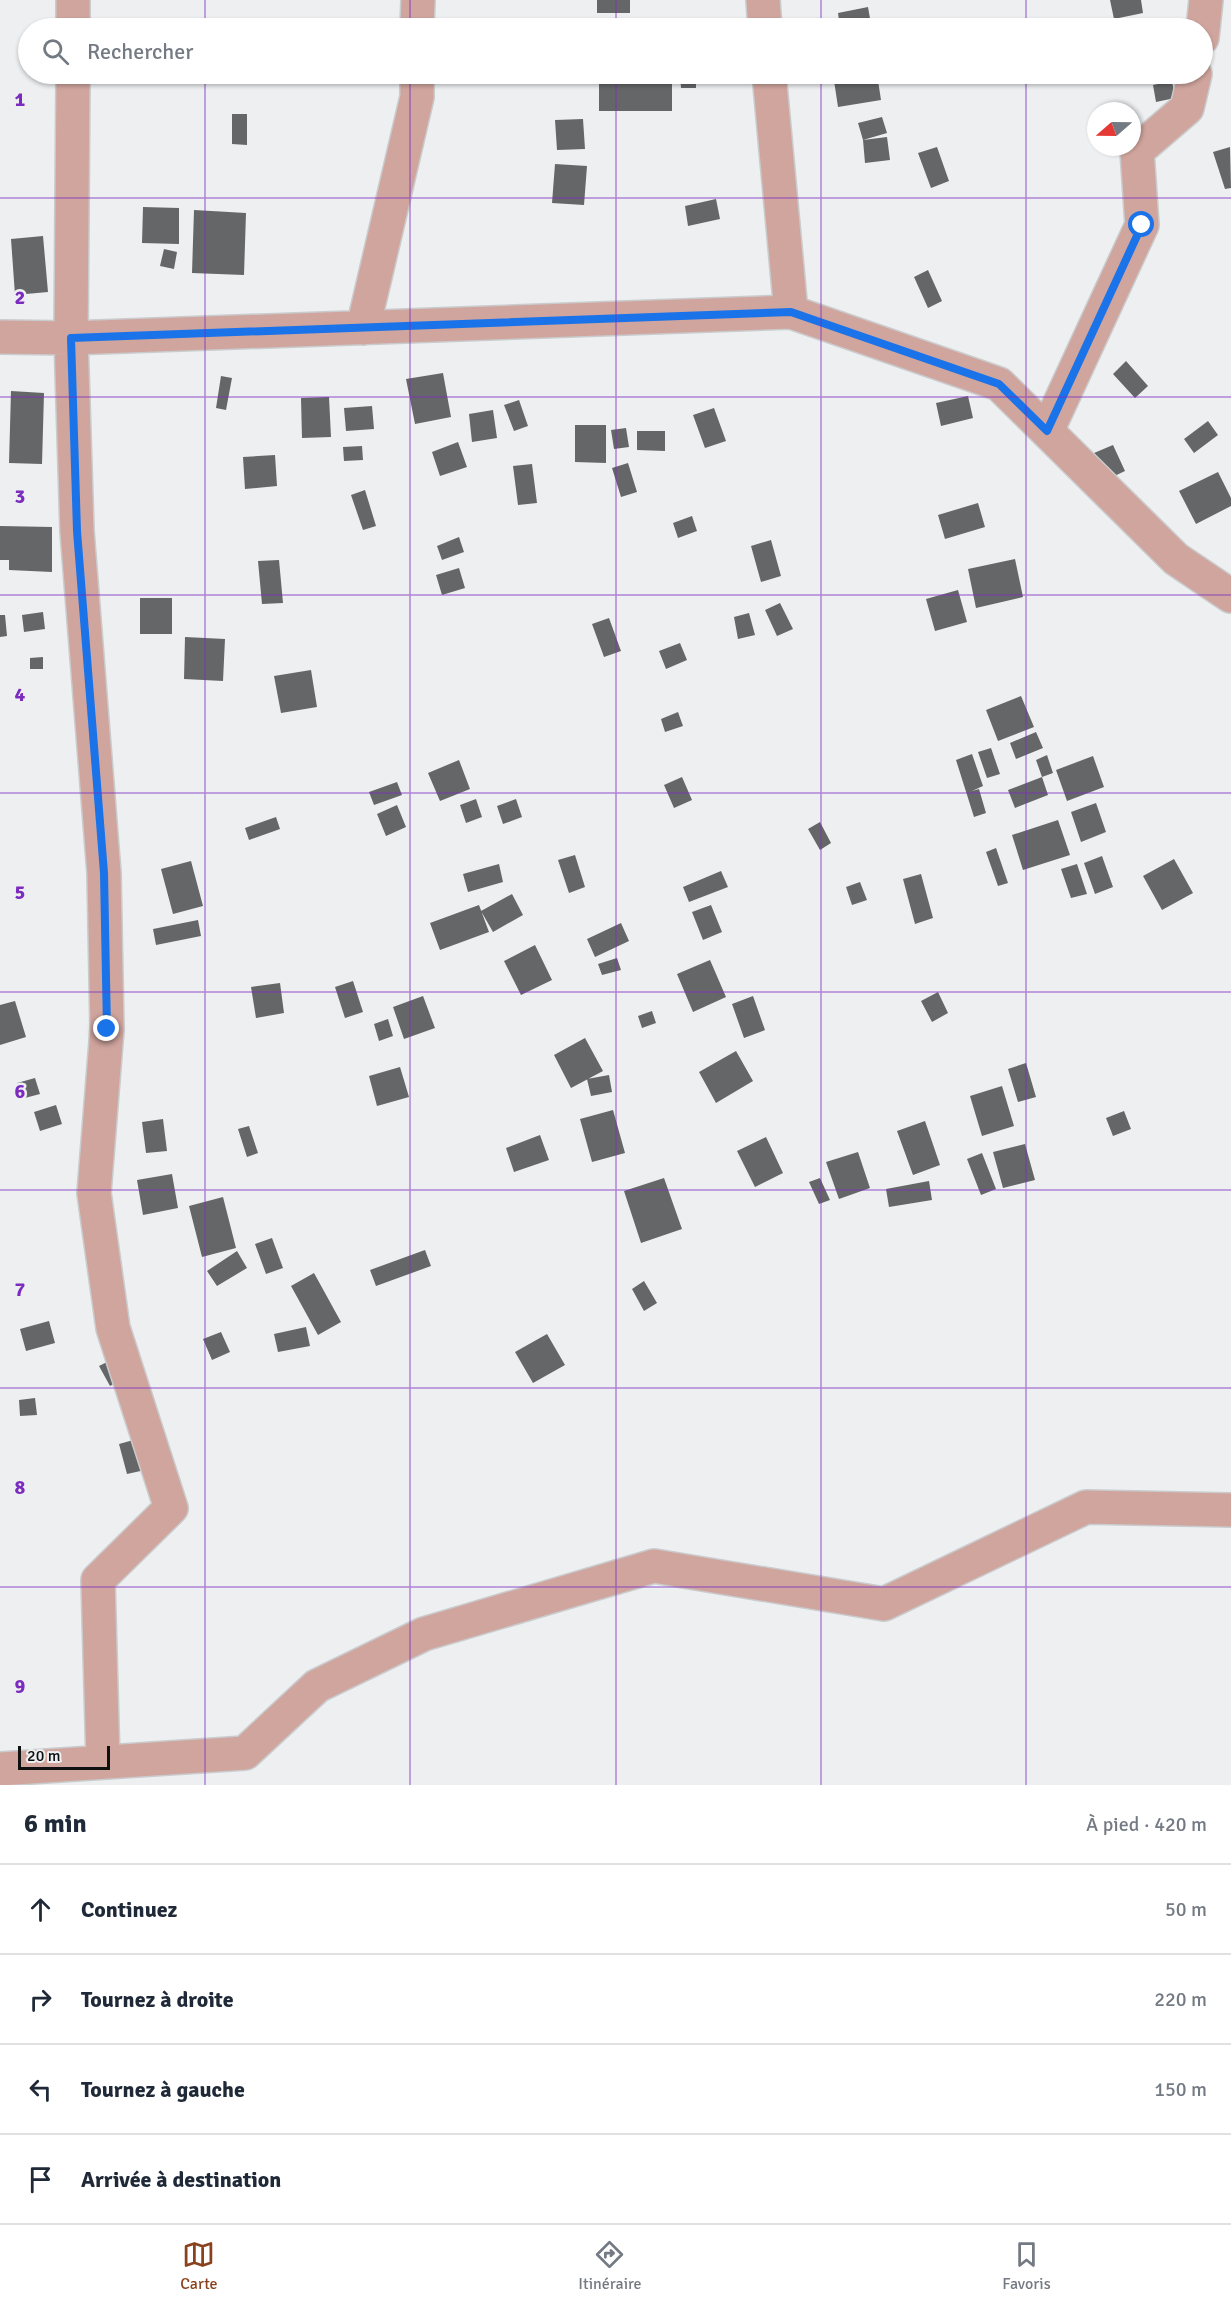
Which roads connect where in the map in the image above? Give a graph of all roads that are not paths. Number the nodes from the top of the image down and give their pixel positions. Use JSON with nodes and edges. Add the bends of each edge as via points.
{"nodes":[{"id":1,"x":73,"y":0,"type":"edge"},
{"id":2,"x":418,"y":0,"type":"edge"},
{"id":3,"x":762,"y":0,"type":"edge"},
{"id":4,"x":1206,"y":0,"type":"edge"},
{"id":5,"x":73,"y":18,"type":"edge"},
{"id":6,"x":417,"y":18,"type":"edge"},
{"id":7,"x":764,"y":18,"type":"edge"},
{"id":8,"x":1205,"y":18,"type":"edge"},
{"id":9,"x":73,"y":84,"type":"edge"},
{"id":10,"x":417,"y":84,"type":"edge"},
{"id":11,"x":770,"y":84,"type":"edge"},
{"id":12,"x":1193,"y":84,"type":"edge"},
{"id":13,"x":791,"y":312,"type":"junction"},
{"id":14,"x":363,"y":328,"type":"junction"},
{"id":15,"x":0,"y":337,"type":"edge"},
{"id":16,"x":71,"y":338,"type":"junction"},
{"id":17,"x":1047,"y":431,"type":"junction"},
{"id":18,"x":1231,"y":596,"type":"edge"},
{"id":19,"x":1231,"y":1510,"type":"edge"},
{"id":20,"x":103,"y":1762,"type":"junction"},
{"id":21,"x":0,"y":1769,"type":"edge"}],
"edges":[{"from":1,"to":5,"type":"street"},
{"from":2,"to":6,"type":"street"},
{"from":3,"to":7,"type":"street"},
{"from":4,"to":8,"type":"street"},
{"from":9,"to":16,"type":"street"},
{"from":10,"to":14,"type":"street"},
{"from":11,"to":13,"type":"street"},
{"from":12,"to":17,"type":"street","via":[[1187,108],[1137,151],[1142,225]]},
{"from":13,"to":14,"type":"street"},
{"from":13,"to":17,"type":"street","via":[[999,384]]},
{"from":14,"to":16,"type":"street"},
{"from":15,"to":16,"type":"street"},
{"from":16,"to":20,"type":"street","via":[[77,531],[104,873],[107,1029],[94,1193],[113,1328],[171,1508],[98,1580]]},
{"from":17,"to":18,"type":"street","via":[[1176,559]]},
{"from":19,"to":20,"type":"street","via":[[1086,1507],[884,1604],[654,1566],[424,1634],[317,1686],[245,1753]]},
{"from":20,"to":21,"type":"street"}]}
